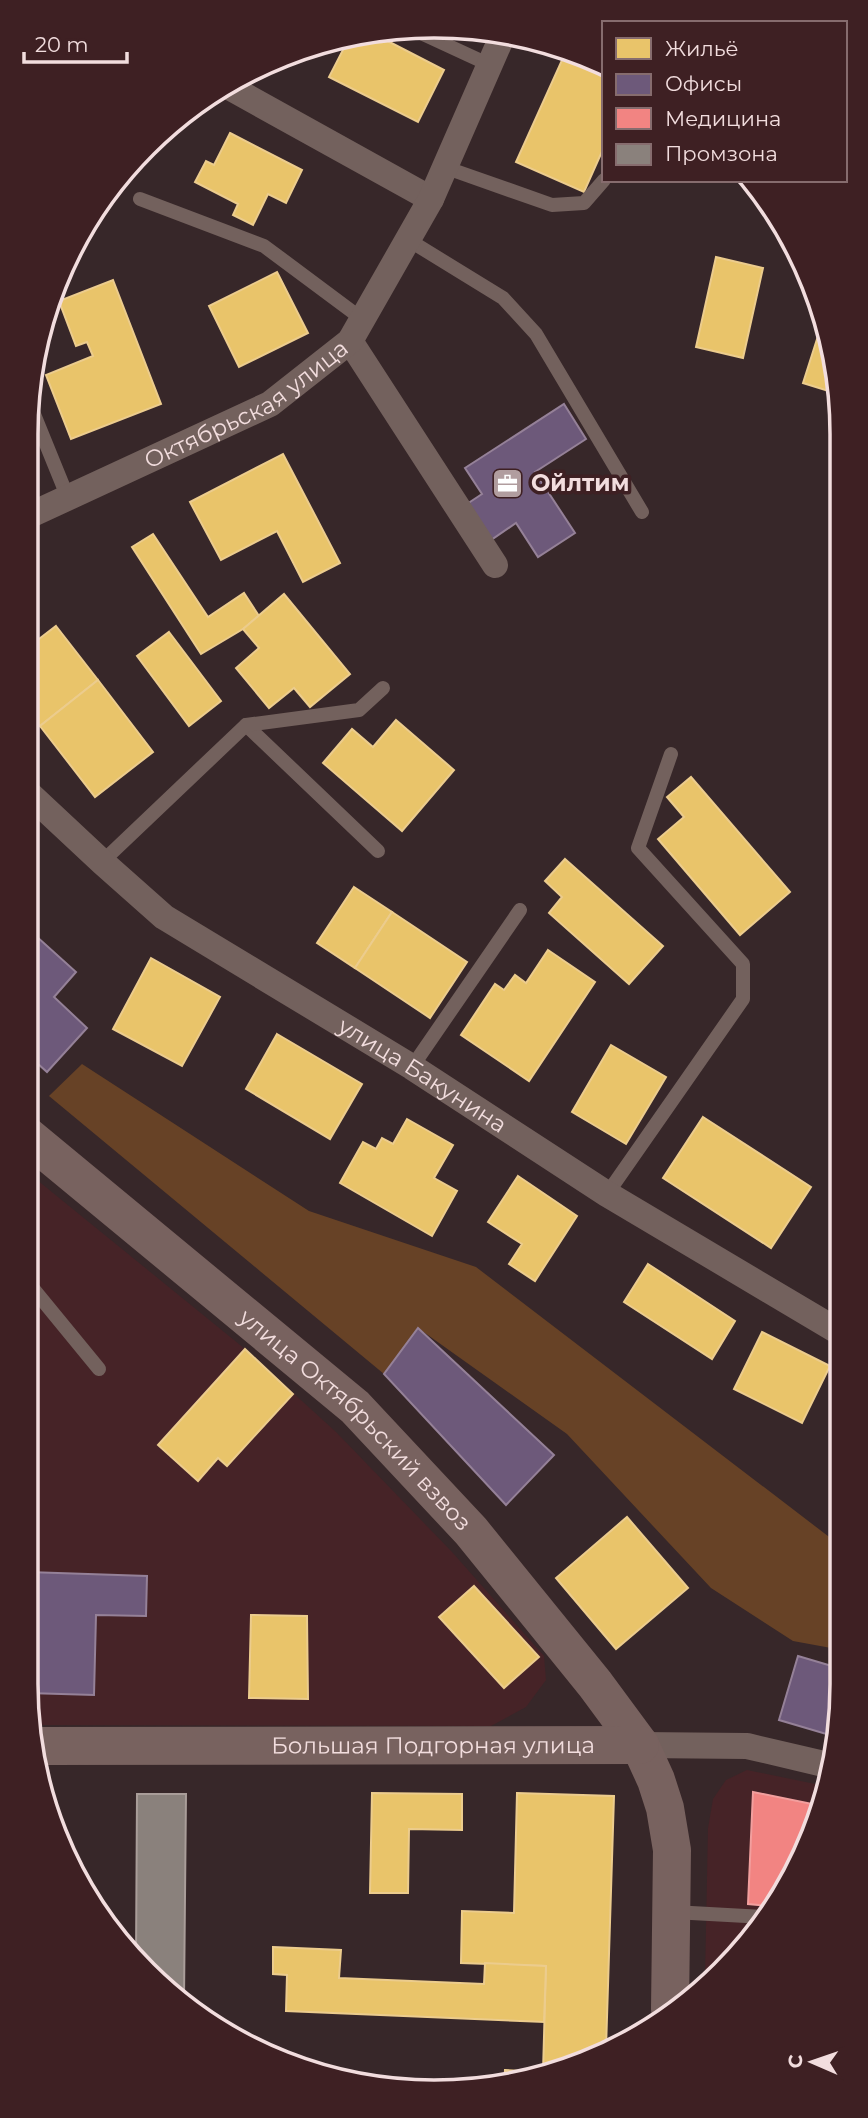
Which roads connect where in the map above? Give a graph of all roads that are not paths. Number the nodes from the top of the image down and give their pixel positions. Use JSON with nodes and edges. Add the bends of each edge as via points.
{"nodes":[{"id":1,"x":433,"y":38,"type":"edge"},
{"id":2,"x":499,"y":44,"type":"edge"},
{"id":3,"x":490,"y":65,"type":"junction"},
{"id":4,"x":236,"y":91,"type":"edge"},
{"id":5,"x":444,"y":167,"type":"junction"},
{"id":6,"x":602,"y":182,"type":"edge"},
{"id":7,"x":140,"y":199,"type":"dead end"},
{"id":8,"x":431,"y":199,"type":"junction"},
{"id":9,"x":407,"y":239,"type":"junction"},
{"id":10,"x":356,"y":330,"type":"junction"},
{"id":11,"x":38,"y":425,"type":"edge"},
{"id":12,"x":68,"y":498,"type":"junction"},
{"id":13,"x":38,"y":512,"type":"edge"},
{"id":14,"x":642,"y":512,"type":"dead end"},
{"id":15,"x":495,"y":565,"type":"dead end"},
{"id":16,"x":383,"y":688,"type":"dead end"},
{"id":17,"x":246,"y":725,"type":"junction"},
{"id":18,"x":671,"y":754,"type":"dead end"},
{"id":19,"x":38,"y":802,"type":"edge"},
{"id":20,"x":378,"y":851,"type":"dead end"},
{"id":21,"x":102,"y":862,"type":"junction"},
{"id":22,"x":520,"y":910,"type":"dead end"},
{"id":23,"x":412,"y":1067,"type":"junction"},
{"id":24,"x":38,"y":1145,"type":"edge"},
{"id":25,"x":607,"y":1194,"type":"junction"},
{"id":26,"x":38,"y":1295,"type":"edge"},
{"id":27,"x":830,"y":1326,"type":"edge"},
{"id":28,"x":99,"y":1369,"type":"dead end"},
{"id":29,"x":640,"y":1745,"type":"junction"},
{"id":30,"x":44,"y":1746,"type":"edge"},
{"id":31,"x":821,"y":1763,"type":"edge"},
{"id":32,"x":671,"y":1912,"type":"junction"},
{"id":33,"x":755,"y":1916,"type":"edge"},
{"id":34,"x":670,"y":2002,"type":"edge"}],
"edges":[{"from":1,"to":3,"type":"lane"},
{"from":2,"to":3,"type":"street","name":"Октябрьская улица"},
{"from":3,"to":5,"type":"street","name":"Октябрьская улица"},
{"from":4,"to":8,"type":"street"},
{"from":5,"to":6,"type":"lane","via":[[552,205],[584,203]]},
{"from":5,"to":8,"type":"street","name":"Октябрьская улица"},
{"from":7,"to":10,"type":"lane","via":[[264,246]]},
{"from":8,"to":9,"type":"street","name":"Октябрьская улица"},
{"from":9,"to":10,"type":"street","name":"Октябрьская улица"},
{"from":9,"to":14,"type":"lane","via":[[503,298],[536,334]]},
{"from":10,"to":12,"type":"street","name":"Октябрьская улица","via":[[270,404]]},
{"from":10,"to":15,"type":"street"},
{"from":11,"to":12,"type":"lane"},
{"from":12,"to":13,"type":"street","name":"Октябрьская улица"},
{"from":16,"to":17,"type":"lane","via":[[359,710]]},
{"from":17,"to":20,"type":"lane"},
{"from":17,"to":21,"type":"lane"},
{"from":18,"to":25,"type":"lane","via":[[638,848],[743,964],[743,999]]},
{"from":19,"to":21,"type":"street","name":"улица Бакунина"},
{"from":21,"to":23,"type":"street","name":"улица Бакунина","via":[[164,917]]},
{"from":22,"to":23,"type":"lane"},
{"from":23,"to":25,"type":"street","name":"улица Бакунина"},
{"from":24,"to":29,"type":"street","name":"улица Октябрьский взвоз","via":[[355,1407],[471,1531]]},
{"from":25,"to":27,"type":"street","name":"улица Бакунина"},
{"from":26,"to":28,"type":"lane"},
{"from":29,"to":30,"type":"street","name":"Большая Подгорная улица"},
{"from":29,"to":31,"type":"street","name":"Большая Подгорная улица","via":[[747,1746]]},
{"from":29,"to":32,"type":"street","name":"улица Октябрьский взвоз","via":[[665,1808],[672,1850]]},
{"from":32,"to":33,"type":"lane"},
{"from":32,"to":34,"type":"street","name":"улица Октябрьский взвоз"}]}
